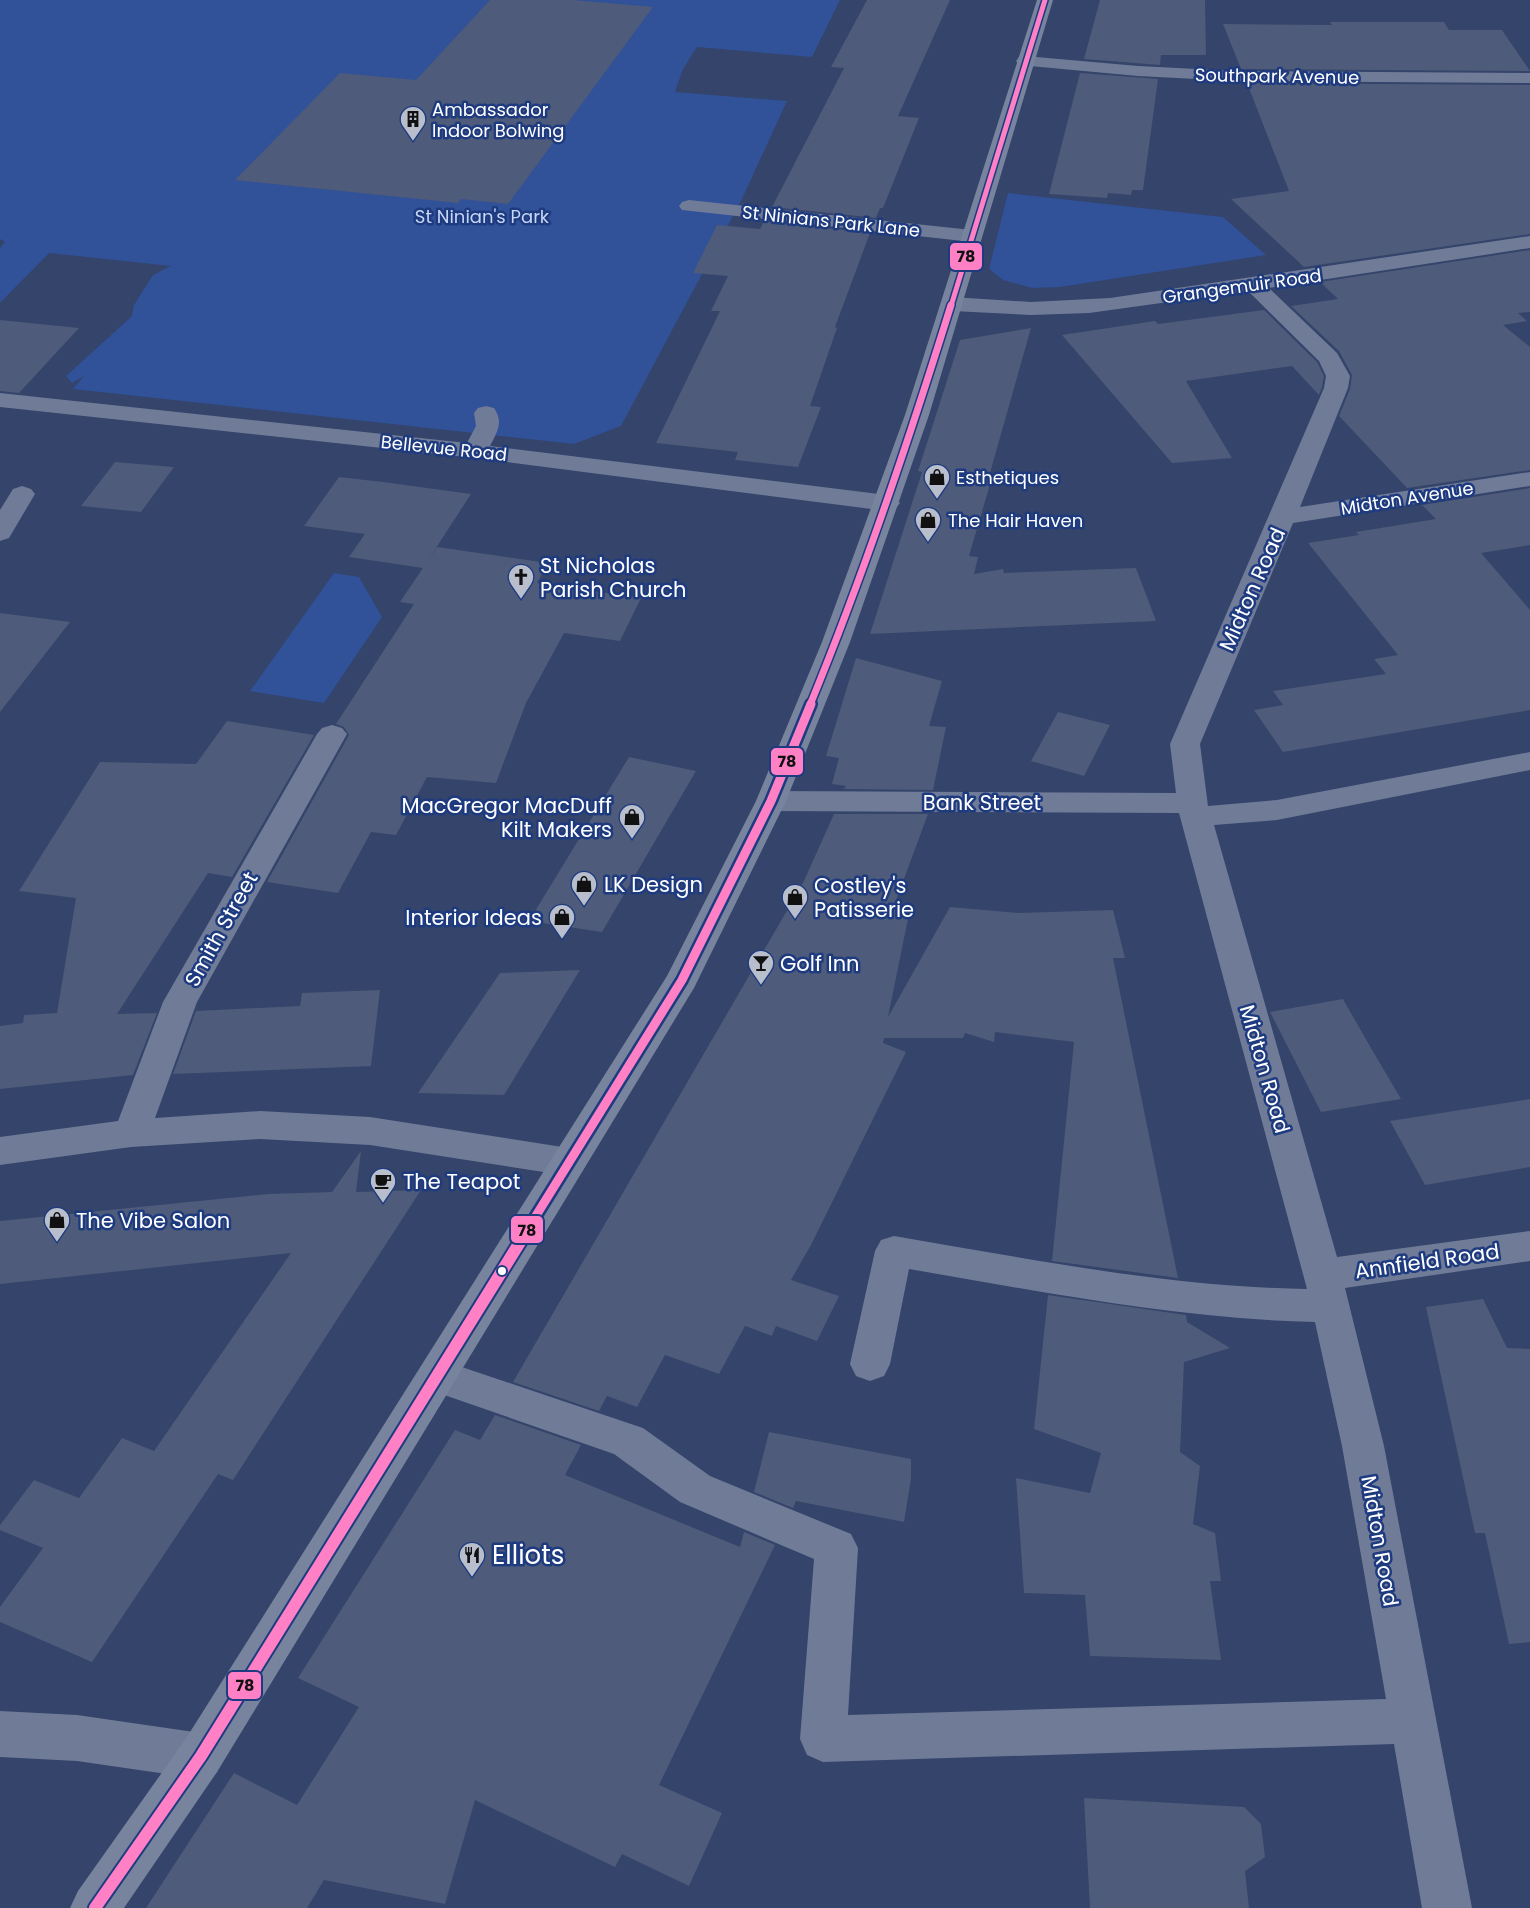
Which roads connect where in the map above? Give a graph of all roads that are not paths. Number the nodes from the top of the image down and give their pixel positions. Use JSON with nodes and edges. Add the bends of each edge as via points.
{"nodes":[{"id":1,"x":1045,"y":0,"type":"edge"},
{"id":2,"x":1025,"y":61,"type":"junction"},
{"id":3,"x":1530,"y":78,"type":"edge"},
{"id":4,"x":689,"y":206,"type":"dead end"},
{"id":5,"x":972,"y":236,"type":"junction"},
{"id":6,"x":1530,"y":242,"type":"edge"},
{"id":7,"x":1253,"y":284,"type":"junction"},
{"id":8,"x":952,"y":304,"type":"junction"},
{"id":9,"x":0,"y":400,"type":"edge"},
{"id":10,"x":486,"y":412,"type":"dead end"},
{"id":11,"x":475,"y":451,"type":"junction"},
{"id":12,"x":1530,"y":479,"type":"edge"},
{"id":13,"x":22,"y":494,"type":"dead end"},
{"id":14,"x":886,"y":503,"type":"junction"},
{"id":15,"x":1283,"y":517,"type":"junction"},
{"id":16,"x":0,"y":533,"type":"edge"},
{"id":17,"x":332,"y":734,"type":"dead end"},
{"id":18,"x":1530,"y":762,"type":"edge"},
{"id":19,"x":771,"y":801,"type":"junction"},
{"id":20,"x":1193,"y":810,"type":"junction"},
{"id":21,"x":131,"y":1133,"type":"junction"},
{"id":22,"x":0,"y":1151,"type":"edge"},
{"id":23,"x":568,"y":1162,"type":"junction"},
{"id":24,"x":1530,"y":1246,"type":"edge"},
{"id":25,"x":1327,"y":1290,"type":"junction"},
{"id":26,"x":870,"y":1364,"type":"dead end"},
{"id":27,"x":438,"y":1376,"type":"junction"},
{"id":28,"x":1413,"y":1721,"type":"junction"},
{"id":29,"x":0,"y":1734,"type":"edge"},
{"id":30,"x":201,"y":1756,"type":"junction"},
{"id":31,"x":95,"y":1908,"type":"edge"},
{"id":32,"x":1447,"y":1908,"type":"edge"}],
"edges":[{"from":1,"to":2,"type":"main road"},
{"from":2,"to":3,"type":"street","name":"Southpark Avenue","via":[[1236,76]]},
{"from":2,"to":5,"type":"main road"},
{"from":4,"to":5,"type":"street","name":"St Ninians Park Lane"},
{"from":5,"to":8,"type":"main road"},
{"from":6,"to":7,"type":"street","name":"Grangemuir Road"},
{"from":7,"to":8,"type":"street","name":"Grangemuir Road","via":[[1054,310]]},
{"from":7,"to":15,"type":"street","name":"Midton Road","via":[[1329,358],[1338,376]]},
{"from":8,"to":14,"type":"main road"},
{"from":9,"to":11,"type":"street","name":"Bellevue Road"},
{"from":10,"to":11,"type":"street","via":[[489,426]]},
{"from":11,"to":14,"type":"street","name":"Bellevue Road"},
{"from":12,"to":15,"type":"street","name":"Midton Avenue"},
{"from":13,"to":16,"type":"street"},
{"from":14,"to":19,"type":"main road","via":[[836,642]]},
{"from":15,"to":20,"type":"street","name":"Midton Road","via":[[1185,744]]},
{"from":17,"to":21,"type":"street","name":"Smith Street","via":[[180,1002]]},
{"from":18,"to":20,"type":"street","name":"Bank Street","via":[[1276,810]]},
{"from":19,"to":20,"type":"street","name":"Bank Street"},
{"from":19,"to":23,"type":"main road","via":[[682,980]]},
{"from":20,"to":25,"type":"street","name":"Midton Road"},
{"from":21,"to":22,"type":"street"},
{"from":21,"to":23,"type":"street","via":[[260,1125],[370,1131]]},
{"from":23,"to":27,"type":"main road"},
{"from":24,"to":25,"type":"street","name":"Annfield Road"},
{"from":25,"to":26,"type":"street","name":"Annfield Road","via":[[1273,1306],[1190,1299],[894,1251]]},
{"from":25,"to":28,"type":"street","name":"Midton Road","via":[[1363,1446]]},
{"from":27,"to":28,"type":"street","via":[[628,1442],[695,1489],[836,1548],[823,1739]]},
{"from":27,"to":30,"type":"main road"},
{"from":28,"to":32,"type":"street","name":"Midton Road"},
{"from":29,"to":30,"type":"street","via":[[77,1738]]},
{"from":30,"to":31,"type":"main road"}]}
